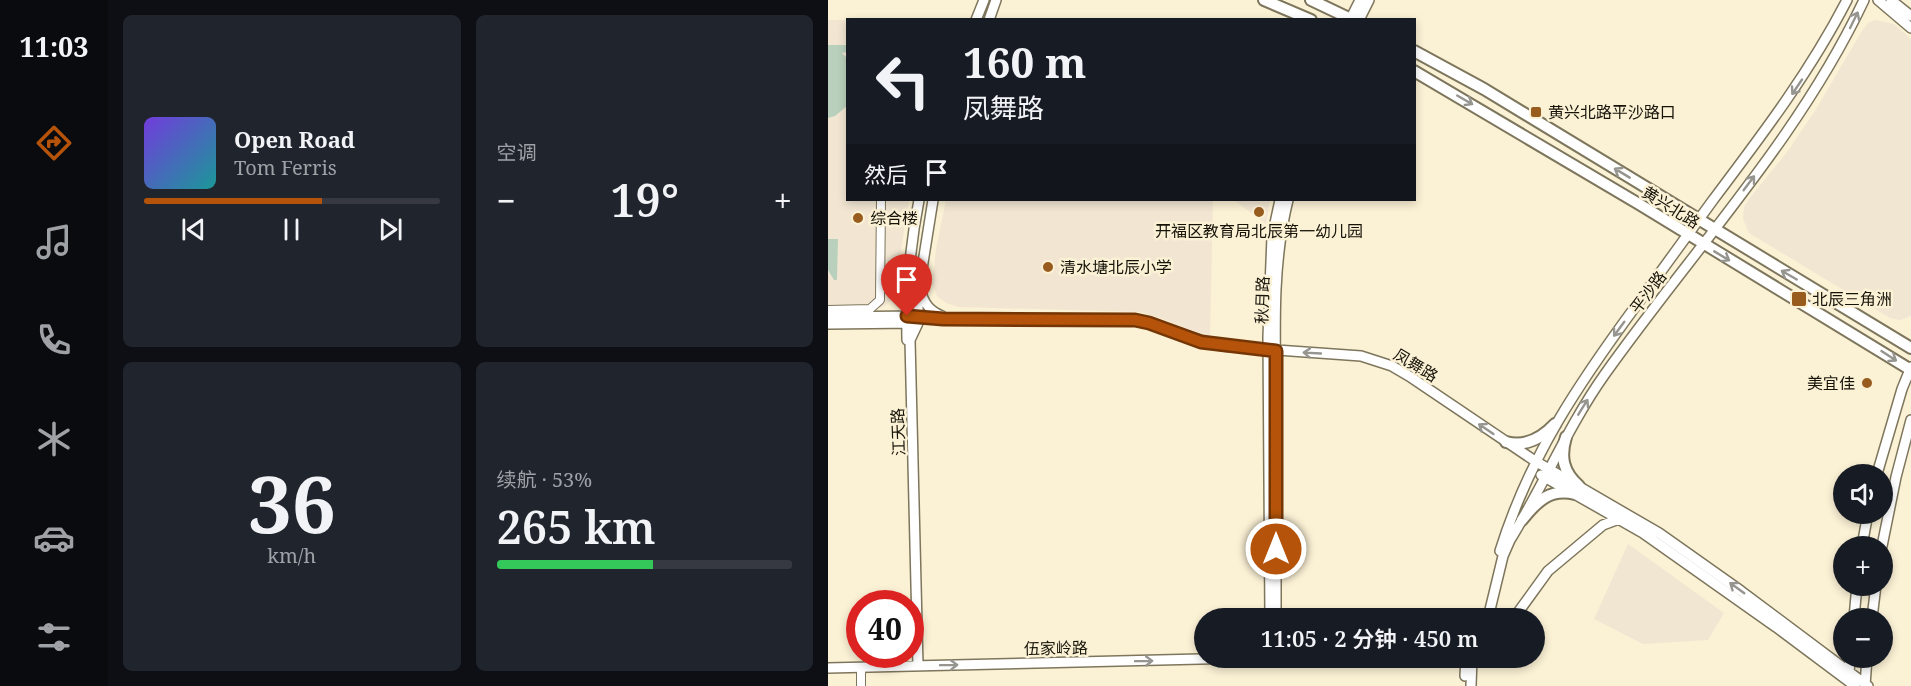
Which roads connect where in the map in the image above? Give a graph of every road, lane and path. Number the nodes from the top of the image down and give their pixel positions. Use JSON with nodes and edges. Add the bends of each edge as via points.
{"nodes":[{"id":1,"x":984,"y":0,"type":"edge"},
{"id":2,"x":996,"y":0,"type":"edge"},
{"id":3,"x":1264,"y":0,"type":"edge"},
{"id":4,"x":1311,"y":0,"type":"edge"},
{"id":5,"x":1360,"y":0,"type":"edge"},
{"id":6,"x":1369,"y":0,"type":"edge"},
{"id":7,"x":1847,"y":0,"type":"edge"},
{"id":8,"x":1864,"y":0,"type":"edge"},
{"id":9,"x":1878,"y":0,"type":"edge"},
{"id":10,"x":1891,"y":0,"type":"edge"},
{"id":11,"x":1911,"y":16,"type":"edge"},
{"id":12,"x":977,"y":18,"type":"edge"},
{"id":13,"x":990,"y":18,"type":"edge"},
{"id":14,"x":1306,"y":18,"type":"edge"},
{"id":15,"x":1351,"y":18,"type":"edge"},
{"id":16,"x":1353,"y":18,"type":"edge"},
{"id":17,"x":1354,"y":18,"type":"edge"},
{"id":18,"x":1911,"y":28,"type":"edge"},
{"id":19,"x":1416,"y":52,"type":"edge"},
{"id":20,"x":1416,"y":72,"type":"edge"},
{"id":21,"x":881,"y":201,"type":"edge"},
{"id":22,"x":919,"y":201,"type":"edge"},
{"id":23,"x":933,"y":201,"type":"edge"},
{"id":24,"x":1280,"y":201,"type":"edge"},
{"id":25,"x":1288,"y":201,"type":"edge"},
{"id":26,"x":1699,"y":220,"type":"junction"},
{"id":27,"x":1714,"y":229,"type":"junction"},
{"id":28,"x":1688,"y":235,"type":"junction"},
{"id":29,"x":1702,"y":244,"type":"junction"},
{"id":30,"x":920,"y":281,"type":"junction"},
{"id":31,"x":907,"y":283,"type":"junction"},
{"id":32,"x":828,"y":310,"type":"edge"},
{"id":33,"x":877,"y":316,"type":"junction"},
{"id":34,"x":828,"y":317,"type":"edge"},
{"id":35,"x":918,"y":319,"type":"junction"},
{"id":36,"x":956,"y":319,"type":"junction"},
{"id":37,"x":907,"y":320,"type":"junction"},
{"id":38,"x":890,"y":323,"type":"junction"},
{"id":39,"x":828,"y":324,"type":"edge"},
{"id":40,"x":907,"y":340,"type":"junction"},
{"id":41,"x":1911,"y":348,"type":"edge"},
{"id":42,"x":1272,"y":351,"type":"junction"},
{"id":43,"x":1911,"y":369,"type":"edge"},
{"id":44,"x":1911,"y":420,"type":"edge"},
{"id":45,"x":1555,"y":424,"type":"junction"},
{"id":46,"x":1566,"y":437,"type":"junction"},
{"id":47,"x":1506,"y":442,"type":"junction"},
{"id":48,"x":1880,"y":464,"type":"edge"},
{"id":49,"x":1533,"y":465,"type":"junction"},
{"id":50,"x":1546,"y":473,"type":"junction"},
{"id":51,"x":1577,"y":490,"type":"junction"},
{"id":52,"x":1619,"y":519,"type":"junction"},
{"id":53,"x":1522,"y":520,"type":"junction"},
{"id":54,"x":1884,"y":536,"type":"edge"},
{"id":55,"x":914,"y":590,"type":"edge"},
{"id":56,"x":915,"y":590,"type":"edge"},
{"id":57,"x":1270,"y":608,"type":"edge"},
{"id":58,"x":1276,"y":608,"type":"edge"},
{"id":59,"x":1486,"y":608,"type":"edge"},
{"id":60,"x":1490,"y":608,"type":"edge"},
{"id":61,"x":1521,"y":608,"type":"edge"},
{"id":62,"x":1194,"y":659,"type":"edge"},
{"id":63,"x":924,"y":666,"type":"edge"},
{"id":64,"x":846,"y":667,"type":"edge"},
{"id":65,"x":828,"y":668,"type":"edge"},
{"id":66,"x":861,"y":668,"type":"edge"},
{"id":67,"x":1466,"y":668,"type":"edge"},
{"id":68,"x":1472,"y":668,"type":"edge"},
{"id":69,"x":1867,"y":668,"type":"edge"},
{"id":70,"x":1850,"y":681,"type":"edge"},
{"id":71,"x":1866,"y":685,"type":"edge"},
{"id":72,"x":861,"y":686,"type":"edge"},
{"id":73,"x":1465,"y":686,"type":"edge"},
{"id":74,"x":1471,"y":686,"type":"edge"}],
"edges":[{"from":1,"to":12,"type":"street"},
{"from":2,"to":13,"type":"street"},
{"from":3,"to":14,"type":"main road"},
{"from":4,"to":15,"type":"main road"},
{"from":5,"to":16,"type":"street"},
{"from":6,"to":17,"type":"street"},
{"from":7,"to":26,"type":"street","name":"平沙路","one_way":true,"via":[[1800,82]]},
{"from":27,"to":8,"type":"street","name":"平沙路","one_way":true,"via":[[1805,106]]},
{"from":9,"to":18,"type":"street"},
{"from":10,"to":11,"type":"street"},
{"from":26,"to":19,"type":"main road","name":"黄兴北路","one_way":true},
{"from":20,"to":28,"type":"main road","name":"黄兴北路","one_way":true},
{"from":21,"to":32,"type":"street","via":[[880,300],[870,309]]},
{"from":22,"to":31,"type":"street","name":"江天路"},
{"from":23,"to":30,"type":"street","name":"江天路"},
{"from":24,"to":42,"type":"street","name":"秋月路","via":[[1270,259]]},
{"from":25,"to":42,"type":"street","name":"秋月路","via":[[1278,258]]},
{"from":26,"to":27,"type":"main road","name":"黄兴北路"},
{"from":26,"to":28,"type":"street","name":"平沙路"},
{"from":27,"to":29,"type":"street","name":"平沙路"},
{"from":41,"to":27,"type":"main road","name":"黄兴北路","one_way":true},
{"from":28,"to":29,"type":"main road","name":"黄兴北路"},
{"from":28,"to":45,"type":"street","name":"平沙路","one_way":true,"via":[[1583,378]]},
{"from":29,"to":43,"type":"main road","name":"黄兴北路","one_way":true},
{"from":46,"to":29,"type":"street","name":"平沙路","one_way":true,"via":[[1605,374]]},
{"from":30,"to":35,"type":"street","name":"江天路"},
{"from":30,"to":36,"type":"street","via":[[922,296],[930,309]]},
{"from":31,"to":33,"type":"street","via":[[898,306]]},
{"from":31,"to":37,"type":"street","name":"江天路"},
{"from":33,"to":34,"type":"street","name":"凤舞路"},
{"from":33,"to":37,"type":"street","name":"凤舞路"},
{"from":35,"to":36,"type":"street","name":"凤舞路"},
{"from":35,"to":37,"type":"street","name":"凤舞路"},
{"from":35,"to":56,"type":"street","name":"江天路","via":[[910,340]]},
{"from":36,"to":42,"type":"street","name":"凤舞路","via":[[1135,320],[1201,342]]},
{"from":37,"to":38,"type":"street","name":"凤舞路"},
{"from":37,"to":40,"type":"street","name":"江天路"},
{"from":38,"to":39,"type":"street","name":"凤舞路"},
{"from":38,"to":40,"type":"street","via":[[899,327]]},
{"from":40,"to":55,"type":"street","name":"江天路"},
{"from":47,"to":42,"type":"street","name":"凤舞路","one_way":true,"via":[[1409,376],[1376,359]]},
{"from":42,"to":57,"type":"street","name":"秋月路"},
{"from":42,"to":58,"type":"street","name":"秋月路"},
{"from":43,"to":48,"type":"street"},
{"from":44,"to":54,"type":"street"},
{"from":45,"to":47,"type":"main road","via":[[1526,443]]},
{"from":45,"to":49,"type":"street","name":"平沙路"},
{"from":46,"to":50,"type":"street","name":"平沙路"},
{"from":46,"to":51,"type":"main road","via":[[1563,464]]},
{"from":47,"to":49,"type":"street","name":"凤舞路"},
{"from":49,"to":50,"type":"street","name":"凤舞路"},
{"from":49,"to":59,"type":"street","name":"平沙路","via":[[1507,528]]},
{"from":50,"to":51,"type":"street","name":"凤舞路"},
{"from":50,"to":53,"type":"street","name":"平沙路"},
{"from":51,"to":52,"type":"street","name":"凤舞路"},
{"from":51,"to":53,"type":"main road","via":[[1545,496]]},
{"from":70,"to":51,"type":"street","name":"凤舞路","one_way":true,"via":[[1669,540]]},
{"from":52,"to":61,"type":"street","via":[[1604,525],[1548,571]]},
{"from":52,"to":70,"type":"street","name":"凤舞路"},
{"from":53,"to":60,"type":"street","name":"平沙路","via":[[1503,556]]},
{"from":63,"to":62,"type":"street","name":"伍家岭路","one_way":true},
{"from":64,"to":65,"type":"street","name":"伍家岭路"},
{"from":66,"to":72,"type":"street"},
{"from":67,"to":73,"type":"street"},
{"from":68,"to":74,"type":"street"},
{"from":69,"to":71,"type":"street"},
{"from":70,"to":71,"type":"street","name":"凤舞路"}]}
